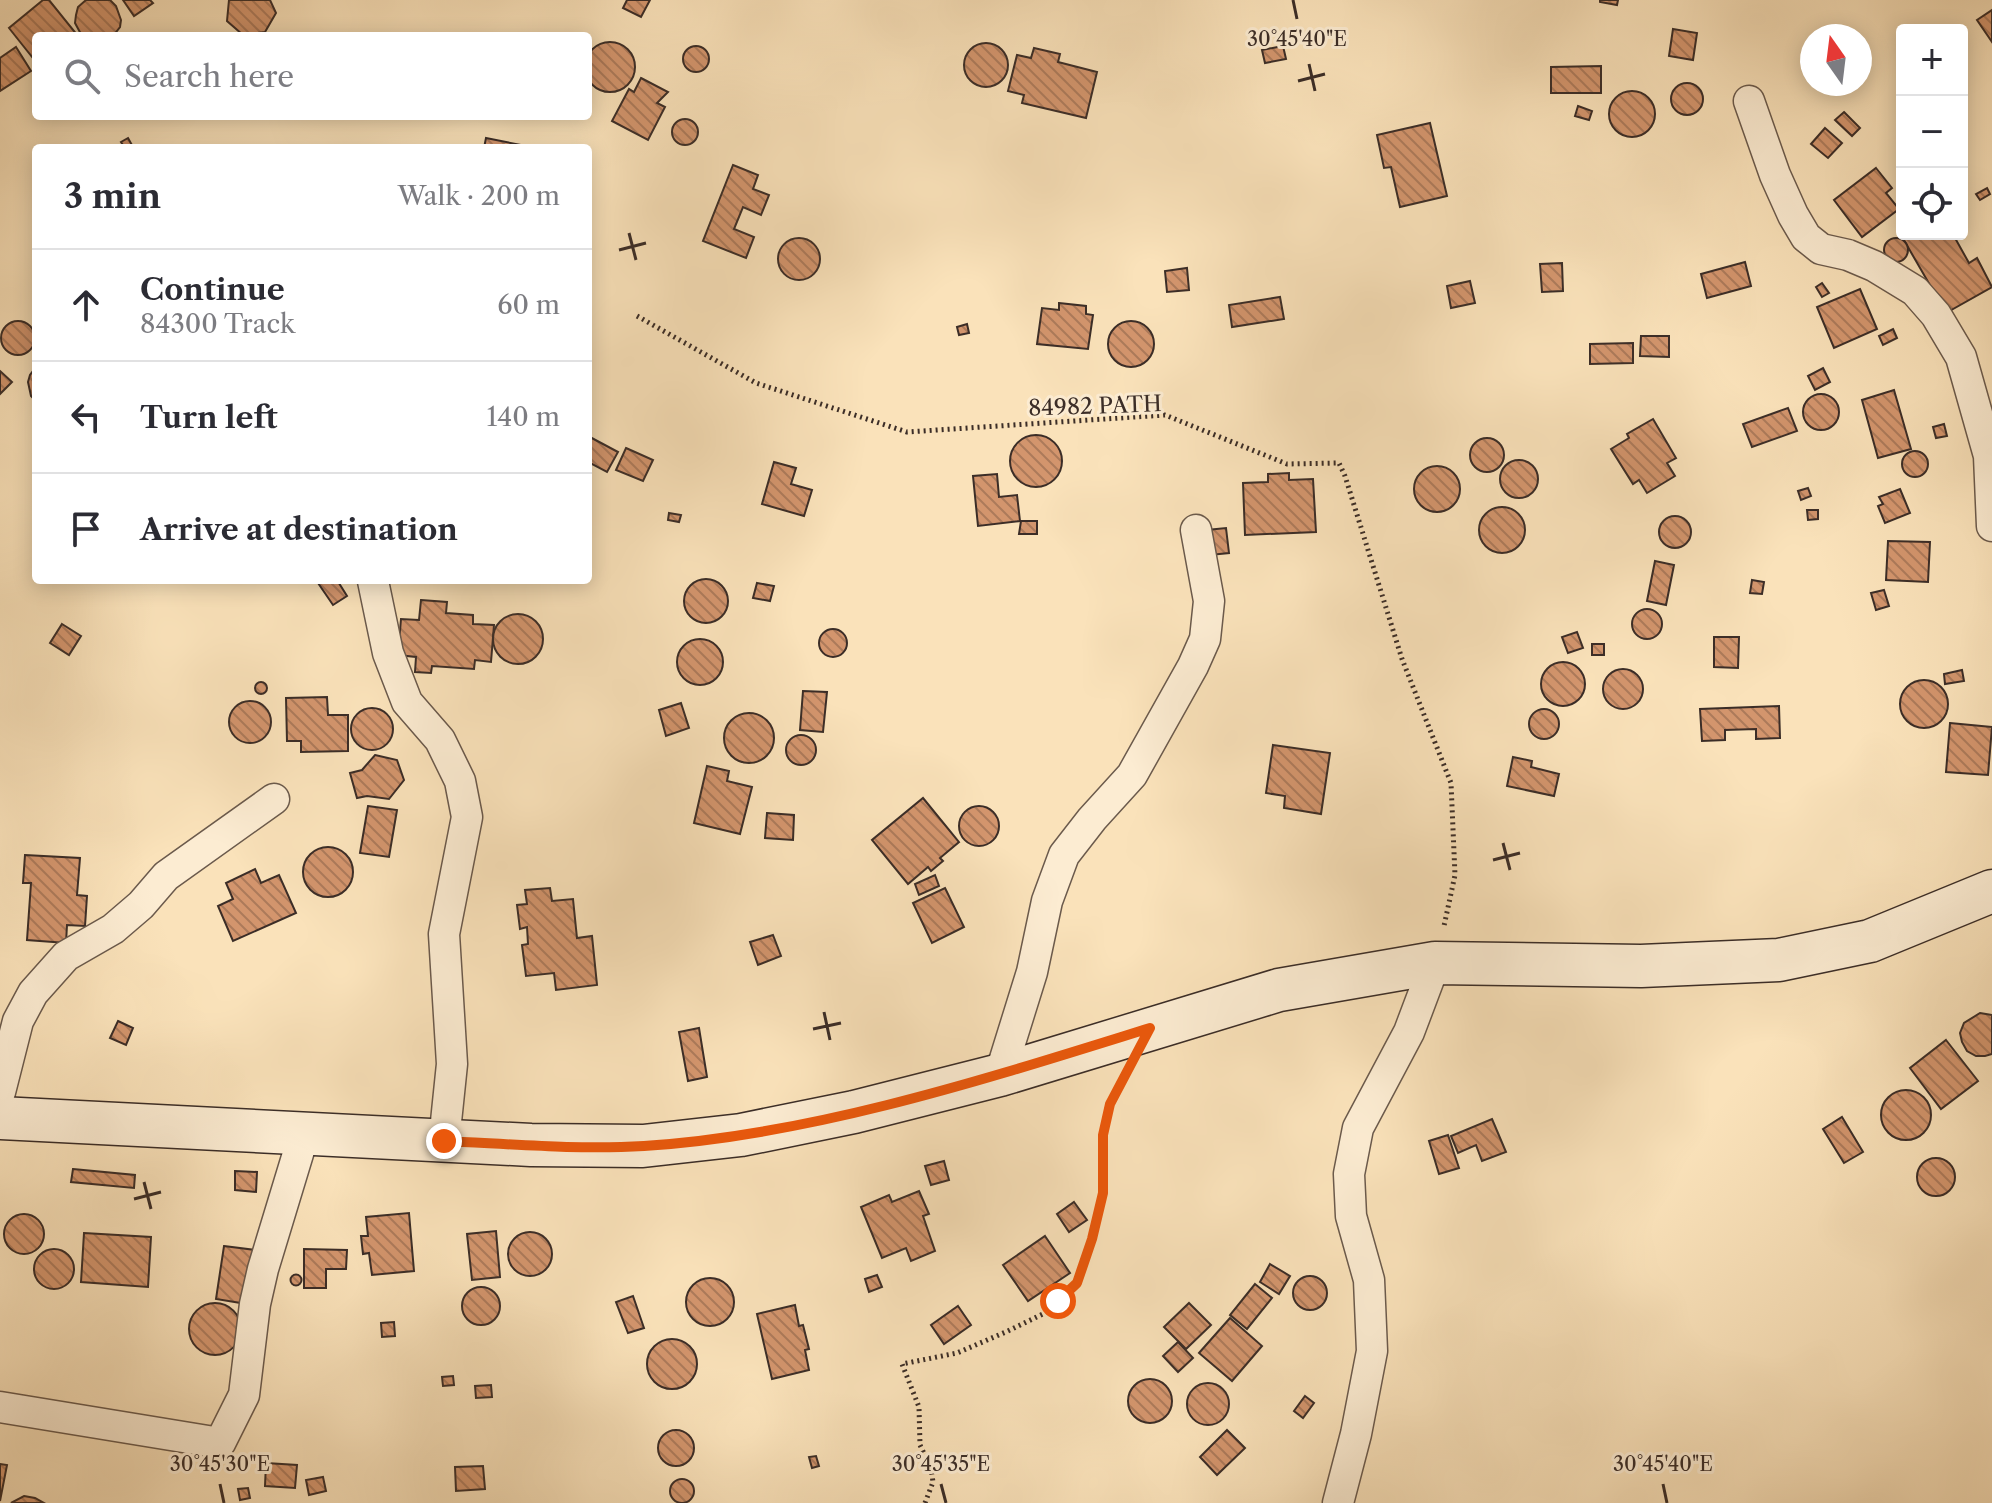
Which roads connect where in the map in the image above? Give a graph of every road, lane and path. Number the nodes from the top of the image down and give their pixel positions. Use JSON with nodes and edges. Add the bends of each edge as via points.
{"nodes":[{"id":1,"x":1749,"y":101,"type":"dead end"},
{"id":2,"x":637,"y":316,"type":"dead end"},
{"id":3,"x":1992,"y":526,"type":"edge"},
{"id":4,"x":1196,"y":530,"type":"dead end"},
{"id":5,"x":374,"y":584,"type":"edge"},
{"id":6,"x":274,"y":799,"type":"dead end"},
{"id":7,"x":1992,"y":891,"type":"edge"},
{"id":8,"x":1435,"y":963,"type":"junction"},
{"id":9,"x":1150,"y":1028,"type":"junction"},
{"id":10,"x":1000,"y":1075,"type":"junction"},
{"id":11,"x":0,"y":1092,"type":"edge"},
{"id":12,"x":0,"y":1118,"type":"edge"},
{"id":13,"x":304,"y":1134,"type":"junction"},
{"id":14,"x":444,"y":1141,"type":"junction"},
{"id":15,"x":0,"y":1407,"type":"edge"},
{"id":16,"x":925,"y":1503,"type":"edge"},
{"id":17,"x":1338,"y":1503,"type":"edge"}],
"edges":[{"from":1,"to":3,"type":"street","via":[[1775,175],[1806,237],[1821,249],[1874,266],[1915,291],[1961,357],[1989,456]]},
{"from":2,"to":8,"type":"path","name":"84982 PATH","via":[[756,383],[907,432],[1165,415],[1287,464],[1339,463],[1402,659],[1451,783],[1455,875]]},
{"from":4,"to":10,"type":"street","via":[[1209,601],[1205,639],[1132,775],[1064,855]]},
{"from":5,"to":14,"type":"street","via":[[388,653],[407,702],[440,740],[460,781],[467,817],[444,934],[452,1064]]},
{"from":6,"to":11,"type":"street","via":[[166,876],[113,929],[66,956],[33,993],[18,1021]]},
{"from":7,"to":8,"type":"street","via":[[1870,941],[1779,960],[1641,966]]},
{"from":8,"to":9,"type":"street","via":[[1279,990]]},
{"from":8,"to":17,"type":"street","via":[[1409,1032],[1358,1128],[1349,1174],[1351,1216],[1369,1280],[1372,1351]]},
{"from":9,"to":10,"type":"street"},
{"from":9,"to":16,"type":"path","via":[[1110,1104],[1103,1135],[1103,1193],[1077,1283],[1049,1311],[1008,1331],[957,1353],[902,1364],[919,1407],[920,1445],[931,1468],[933,1482]]},
{"from":10,"to":14,"type":"street","via":[[854,1112],[713,1138],[643,1146]]},
{"from":12,"to":13,"type":"street"},
{"from":13,"to":14,"type":"street"},
{"from":13,"to":15,"type":"street","via":[[263,1269],[244,1395],[220,1443]]}]}
